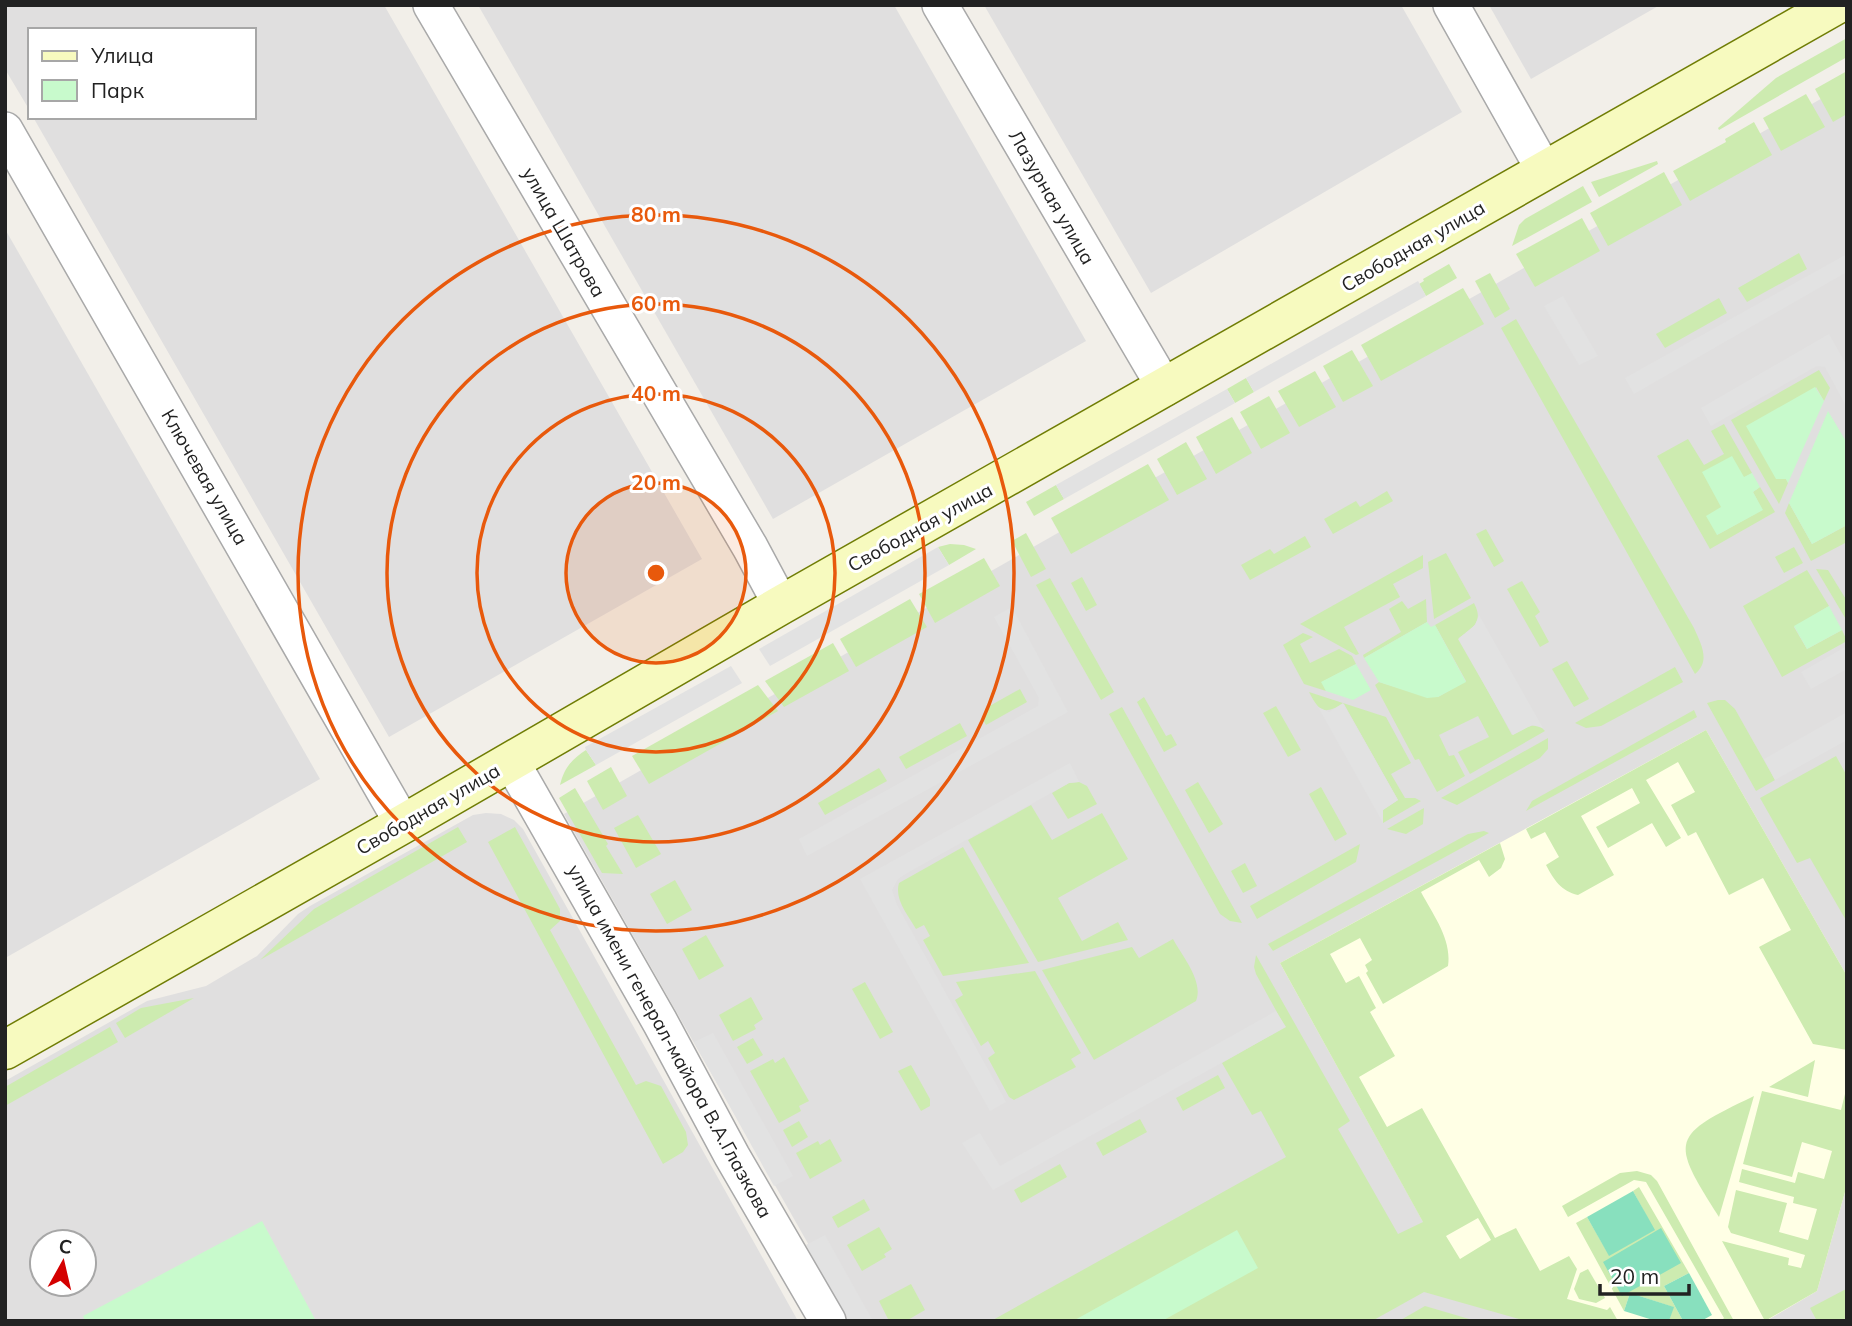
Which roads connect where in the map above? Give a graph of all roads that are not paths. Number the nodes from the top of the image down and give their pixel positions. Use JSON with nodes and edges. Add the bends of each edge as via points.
{"nodes":[{"id":1,"x":431,"y":5,"type":"edge"},
{"id":2,"x":940,"y":5,"type":"edge"},
{"id":3,"x":1451,"y":5,"type":"edge"},
{"id":4,"x":1836,"y":5,"type":"edge"},
{"id":5,"x":5,"y":130,"type":"edge"},
{"id":6,"x":1544,"y":170,"type":"junction"},
{"id":7,"x":1165,"y":388,"type":"junction"},
{"id":8,"x":781,"y":605,"type":"junction"},
{"id":9,"x":511,"y":761,"type":"junction"},
{"id":10,"x":404,"y":824,"type":"junction"},
{"id":11,"x":9,"y":1038,"type":"edge"},
{"id":12,"x":828,"y":1321,"type":"edge"}],
"edges":[{"from":1,"to":8,"type":"street","name":"улица Шатрова"},
{"from":2,"to":7,"type":"street","name":"Лазурная улица"},
{"from":3,"to":6,"type":"street"},
{"from":4,"to":6,"type":"main road","name":"Свободная улица"},
{"from":5,"to":10,"type":"street","name":"Ключевая улица"},
{"from":6,"to":7,"type":"main road","name":"Свободная улица"},
{"from":7,"to":8,"type":"main road","name":"Свободная улица"},
{"from":8,"to":9,"type":"main road","name":"Свободная улица"},
{"from":9,"to":10,"type":"main road","name":"Свободная улица"},
{"from":9,"to":12,"type":"street","name":"улица имени генерал-майора В.А.Глазкова"},
{"from":10,"to":11,"type":"main road","name":"Свободная улица"}]}
